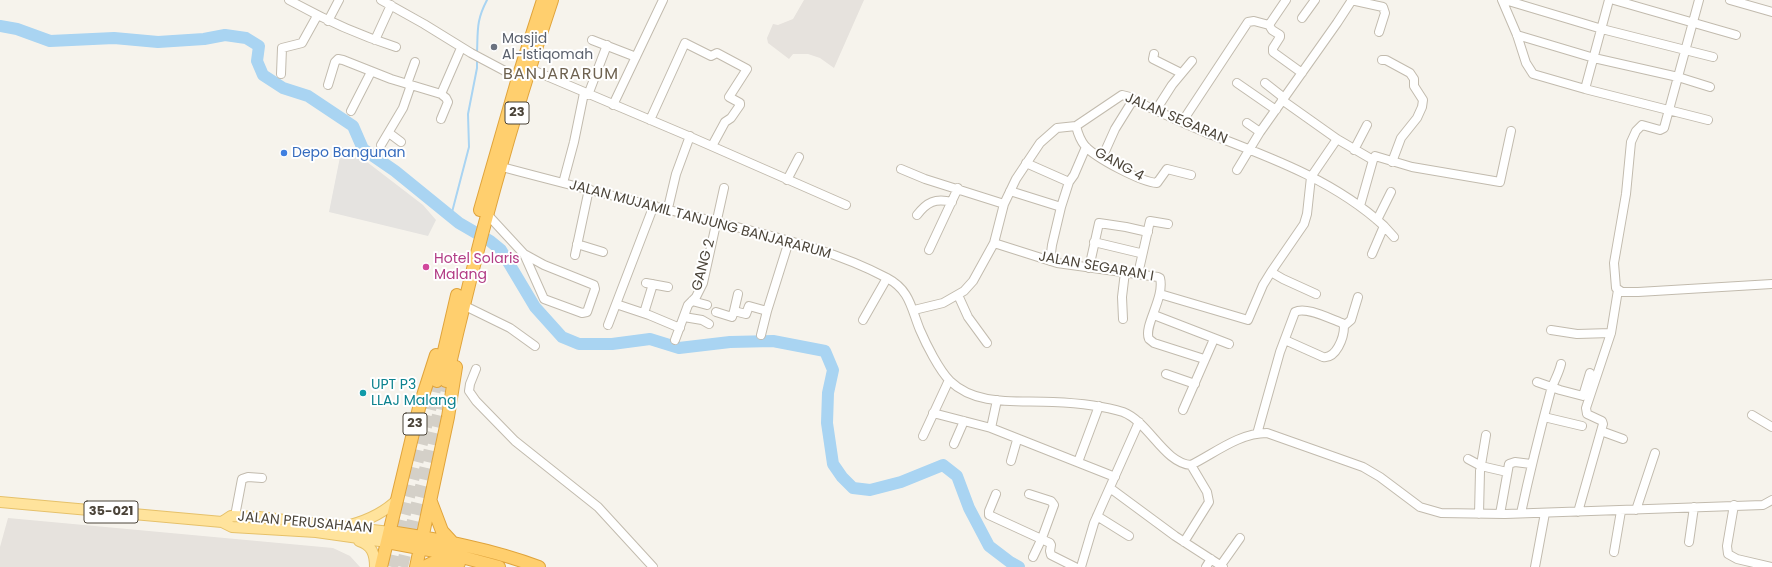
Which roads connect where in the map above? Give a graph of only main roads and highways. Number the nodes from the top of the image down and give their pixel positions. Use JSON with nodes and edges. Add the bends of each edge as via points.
{"nodes":[{"id":1,"x":543,"y":0,"type":"edge"},
{"id":2,"x":552,"y":0,"type":"edge"},
{"id":3,"x":483,"y":220,"type":"junction"},
{"id":4,"x":474,"y":248,"type":"junction"},
{"id":5,"x":451,"y":338,"type":"junction"},
{"id":6,"x":441,"y":381,"type":"tunnel mouth"},
{"id":7,"x":398,"y":499,"type":"junction"},
{"id":8,"x":0,"y":502,"type":"edge"},
{"id":9,"x":430,"y":502,"type":"junction"},
{"id":10,"x":222,"y":522,"type":"junction"},
{"id":11,"x":343,"y":531,"type":"junction"},
{"id":12,"x":389,"y":537,"type":"junction"},
{"id":13,"x":421,"y":543,"type":"junction"},
{"id":14,"x":453,"y":543,"type":"junction"},
{"id":15,"x":376,"y":567,"type":"edge"},
{"id":16,"x":381,"y":567,"type":"edge"},
{"id":17,"x":416,"y":567,"type":"edge"},
{"id":18,"x":424,"y":567,"type":"edge"},
{"id":19,"x":480,"y":567,"type":"edge"},
{"id":20,"x":499,"y":567,"type":"edge"},
{"id":21,"x":539,"y":567,"type":"edge"}],
"edges":[{"from":1,"to":3,"type":"highway","number":"23","via":[[518,78]]},
{"from":2,"to":3,"type":"highway","number":"23","via":[[502,167]]},
{"from":3,"to":4,"type":"highway","number":"23"},
{"from":4,"to":5,"type":"highway","number":"23"},
{"from":4,"to":5,"type":"highway","number":"23","via":[[463,304]]},
{"from":5,"to":6,"type":"highway","number":"23"},
{"from":5,"to":7,"type":"highway","number":"23","via":[[438,351],[419,408]]},
{"from":5,"to":9,"type":"highway","via":[[457,360]]},
{"from":7,"to":11,"type":"main road","number":"35-021","via":[[375,516]]},
{"from":7,"to":12,"type":"highway","number":"23"},
{"from":8,"to":10,"type":"main road","name":"JALAN PERUSAHAAN","number":"35-021"},
{"from":9,"to":13,"type":"highway"},
{"from":9,"to":14,"type":"highway","via":[[442,531]]},
{"from":10,"to":11,"type":"main road","name":"JALAN PERUSAHAAN","number":"35-021","via":[[232,527]]},
{"from":10,"to":11,"type":"main road","name":"JALAN PERUSAHAAN","number":"35-021","via":[[231,516],[259,517]]},
{"from":11,"to":12,"type":"main road","name":"JALAN PERUSAHAAN","number":"35-021"},
{"from":11,"to":15,"type":"main road","number":"35-021","via":[[368,544],[373,551]]},
{"from":12,"to":13,"type":"highway"},
{"from":12,"to":16,"type":"highway"},
{"from":13,"to":14,"type":"highway"},
{"from":13,"to":17,"type":"highway"},
{"from":13,"to":20,"type":"highway"},
{"from":14,"to":21,"type":"highway","via":[[513,557]]},
{"from":18,"to":19,"type":"highway","via":[[436,561],[448,561]]}]}
